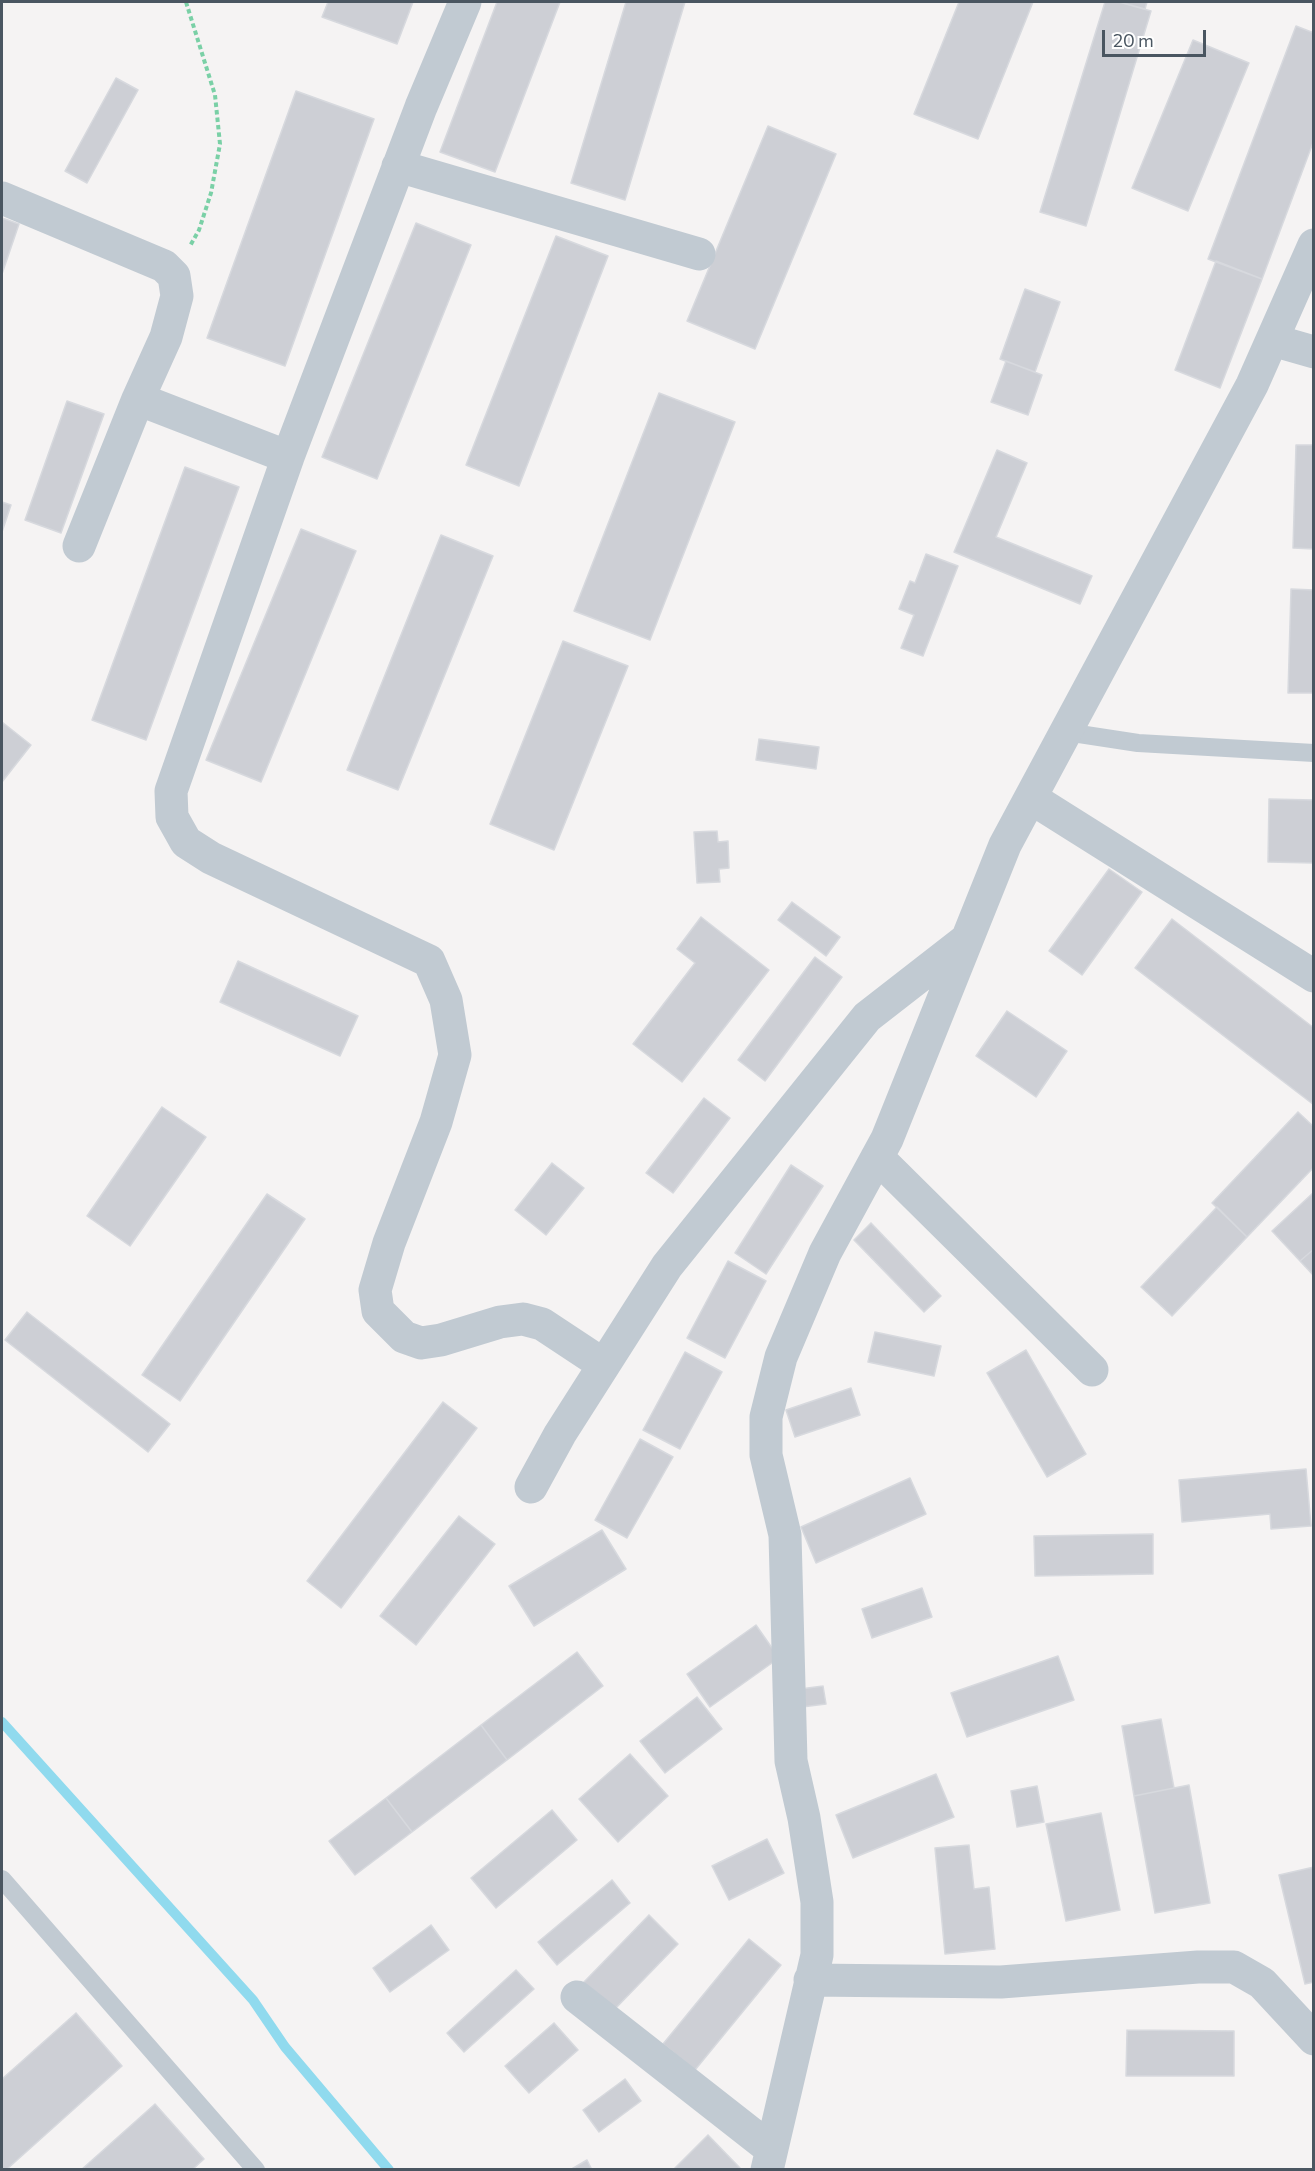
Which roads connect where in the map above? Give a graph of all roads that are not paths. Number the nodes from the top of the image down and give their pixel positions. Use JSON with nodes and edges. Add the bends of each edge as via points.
{"nodes":[{"id":1,"x":465,"y":2,"type":"edge"},
{"id":2,"x":398,"y":166,"type":"junction"},
{"id":3,"x":2,"y":198,"type":"edge"},
{"id":4,"x":1314,"y":245,"type":"edge"},
{"id":5,"x":699,"y":254,"type":"dead end"},
{"id":6,"x":1272,"y":340,"type":"junction"},
{"id":7,"x":1314,"y":352,"type":"edge"},
{"id":8,"x":138,"y":399,"type":"junction"},
{"id":9,"x":288,"y":457,"type":"junction"},
{"id":10,"x":80,"y":546,"type":"dead end"},
{"id":11,"x":1065,"y":732,"type":"junction"},
{"id":12,"x":1314,"y":753,"type":"edge"},
{"id":13,"x":1031,"y":798,"type":"junction"},
{"id":14,"x":967,"y":939,"type":"junction"},
{"id":15,"x":1314,"y":976,"type":"edge"},
{"id":16,"x":877,"y":1157,"type":"junction"},
{"id":17,"x":604,"y":1365,"type":"junction"},
{"id":18,"x":1092,"y":1370,"type":"dead end"},
{"id":19,"x":531,"y":1487,"type":"dead end"},
{"id":20,"x":2,"y":1879,"type":"edge"},
{"id":21,"x":810,"y":1980,"type":"junction"},
{"id":22,"x":578,"y":1996,"type":"dead end"},
{"id":23,"x":1314,"y":2039,"type":"edge"},
{"id":24,"x":769,"y":2159,"type":"edge"},
{"id":25,"x":256,"y":2169,"type":"edge"}],
"edges":[{"from":1,"to":2,"type":"street"},
{"from":2,"to":5,"type":"street"},
{"from":2,"to":9,"type":"street"},
{"from":3,"to":8,"type":"street","via":[[164,266],[174,276],[177,296],[166,337]]},
{"from":4,"to":6,"type":"street"},
{"from":6,"to":7,"type":"street"},
{"from":6,"to":11,"type":"street","via":[[1252,385]]},
{"from":8,"to":9,"type":"street"},
{"from":8,"to":10,"type":"street"},
{"from":9,"to":17,"type":"street","via":[[171,791],[172,817],[186,842],[211,858],[429,961],[446,1000],[455,1055],[436,1122],[386,1253],[375,1290],[378,1311],[404,1337],[421,1342],[523,1318],[542,1324]]},
{"from":11,"to":12,"type":"lane","via":[[1138,743]]},
{"from":11,"to":13,"type":"street"},
{"from":13,"to":14,"type":"street","via":[[1005,845]]},
{"from":13,"to":15,"type":"street"},
{"from":14,"to":16,"type":"street"},
{"from":14,"to":17,"type":"street","via":[[867,1017],[667,1266]]},
{"from":16,"to":18,"type":"street"},
{"from":16,"to":21,"type":"street","via":[[825,1253],[782,1357],[766,1417],[766,1455],[785,1535],[791,1761],[817,1902],[817,1954]]},
{"from":17,"to":19,"type":"street"},
{"from":20,"to":25,"type":"lane"},
{"from":21,"to":23,"type":"street","via":[[1001,1982],[1234,1967],[1262,1983]]},
{"from":21,"to":24,"type":"street"},
{"from":22,"to":24,"type":"street"}]}
